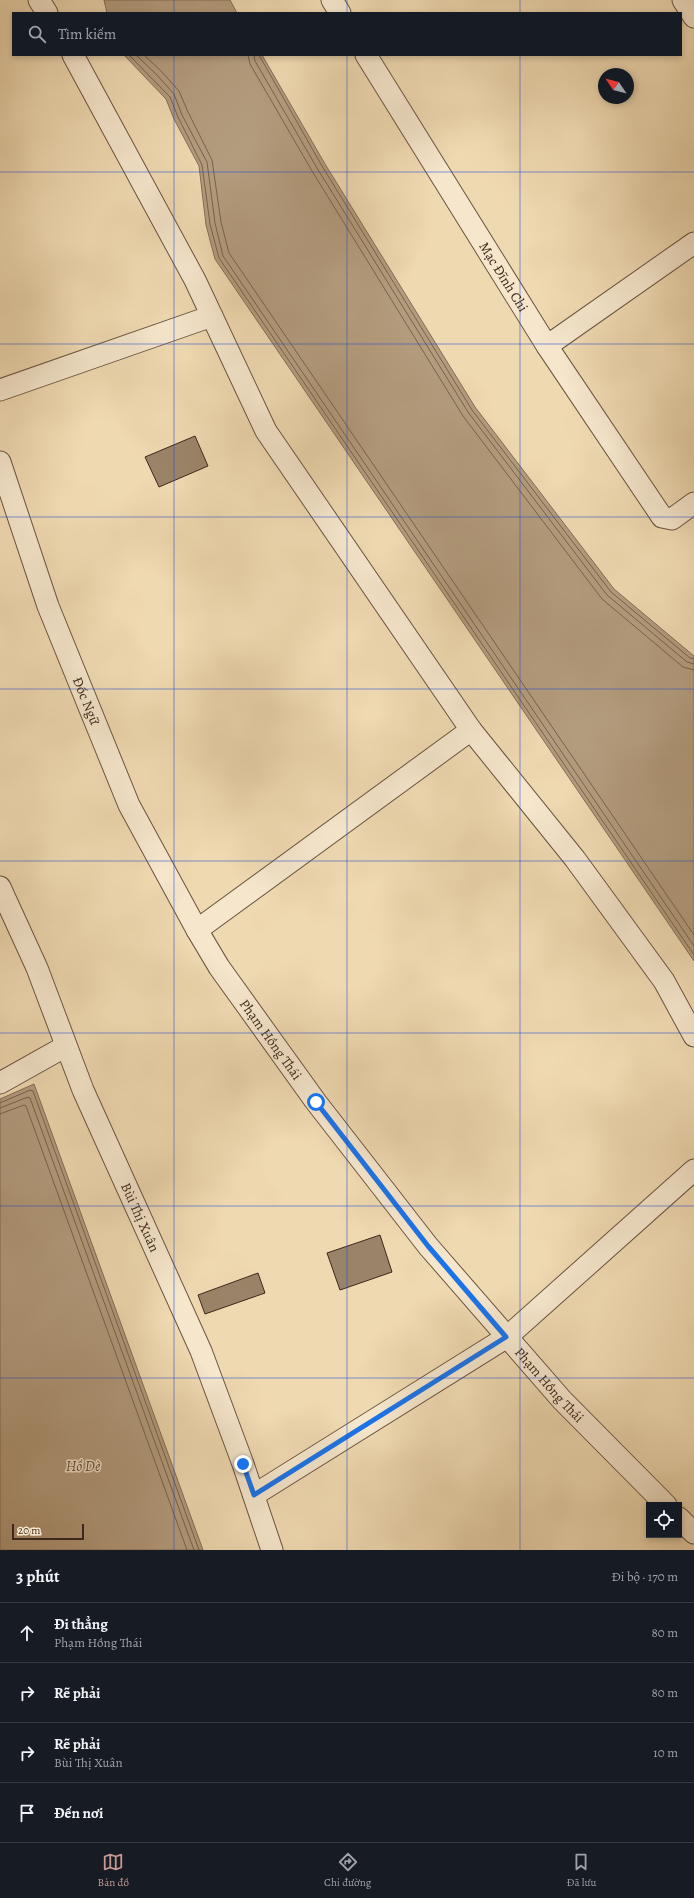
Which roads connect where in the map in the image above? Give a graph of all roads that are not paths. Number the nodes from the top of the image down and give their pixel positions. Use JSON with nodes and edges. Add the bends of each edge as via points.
{"nodes":[{"id":1,"x":39,"y":0,"type":"edge"},
{"id":2,"x":332,"y":0,"type":"edge"},
{"id":3,"x":684,"y":0,"type":"edge"},
{"id":4,"x":46,"y":12,"type":"edge"},
{"id":5,"x":339,"y":12,"type":"edge"},
{"id":6,"x":694,"y":18,"type":"edge"},
{"id":7,"x":74,"y":56,"type":"edge"},
{"id":8,"x":367,"y":56,"type":"edge"},
{"id":9,"x":694,"y":243,"type":"edge"},
{"id":10,"x":212,"y":316,"type":"junction"},
{"id":11,"x":547,"y":346,"type":"junction"},
{"id":12,"x":0,"y":390,"type":"edge"},
{"id":13,"x":0,"y":462,"type":"edge"},
{"id":14,"x":694,"y":503,"type":"edge"},
{"id":15,"x":471,"y":730,"type":"junction"},
{"id":16,"x":0,"y":887,"type":"edge"},
{"id":17,"x":197,"y":930,"type":"junction"},
{"id":18,"x":694,"y":1036,"type":"edge"},
{"id":19,"x":66,"y":1046,"type":"junction"},
{"id":20,"x":0,"y":1083,"type":"edge"},
{"id":21,"x":694,"y":1170,"type":"edge"},
{"id":22,"x":506,"y":1337,"type":"junction"},
{"id":23,"x":254,"y":1495,"type":"junction"},
{"id":24,"x":663,"y":1502,"type":"edge"},
{"id":25,"x":682,"y":1521,"type":"edge"},
{"id":26,"x":694,"y":1533,"type":"edge"},
{"id":27,"x":272,"y":1550,"type":"edge"}],
"edges":[{"from":1,"to":4,"type":"street"},
{"from":2,"to":5,"type":"street"},
{"from":3,"to":6,"type":"street"},
{"from":7,"to":10,"type":"street"},
{"from":8,"to":11,"type":"street","name":"Mạc Đĩnh Chi"},
{"from":9,"to":11,"type":"street"},
{"from":10,"to":12,"type":"street"},
{"from":10,"to":15,"type":"street","via":[[266,431]]},
{"from":11,"to":14,"type":"street","name":"Mạc Đĩnh Chi","via":[[662,517],[672,519]]},
{"from":13,"to":17,"type":"street","name":"Đốc Ngữ","via":[[48,606],[130,805]]},
{"from":15,"to":17,"type":"street"},
{"from":15,"to":18,"type":"street","via":[[575,859],[664,981]]},
{"from":16,"to":19,"type":"street","name":"Bùi Thị Xuân","via":[[37,968]]},
{"from":17,"to":22,"type":"street","name":"Phạm Hồng Thái","via":[[219,967],[316,1102],[428,1246]]},
{"from":19,"to":20,"type":"street"},
{"from":19,"to":23,"type":"street","name":"Bùi Thị Xuân","via":[[83,1090],[201,1350]]},
{"from":21,"to":22,"type":"street"},
{"from":22,"to":23,"type":"street"},
{"from":22,"to":24,"type":"street","name":"Phạm Hồng Thái","via":[[562,1400]]},
{"from":23,"to":27,"type":"street","name":"Bùi Thị Xuân"},
{"from":25,"to":26,"type":"street"}]}
